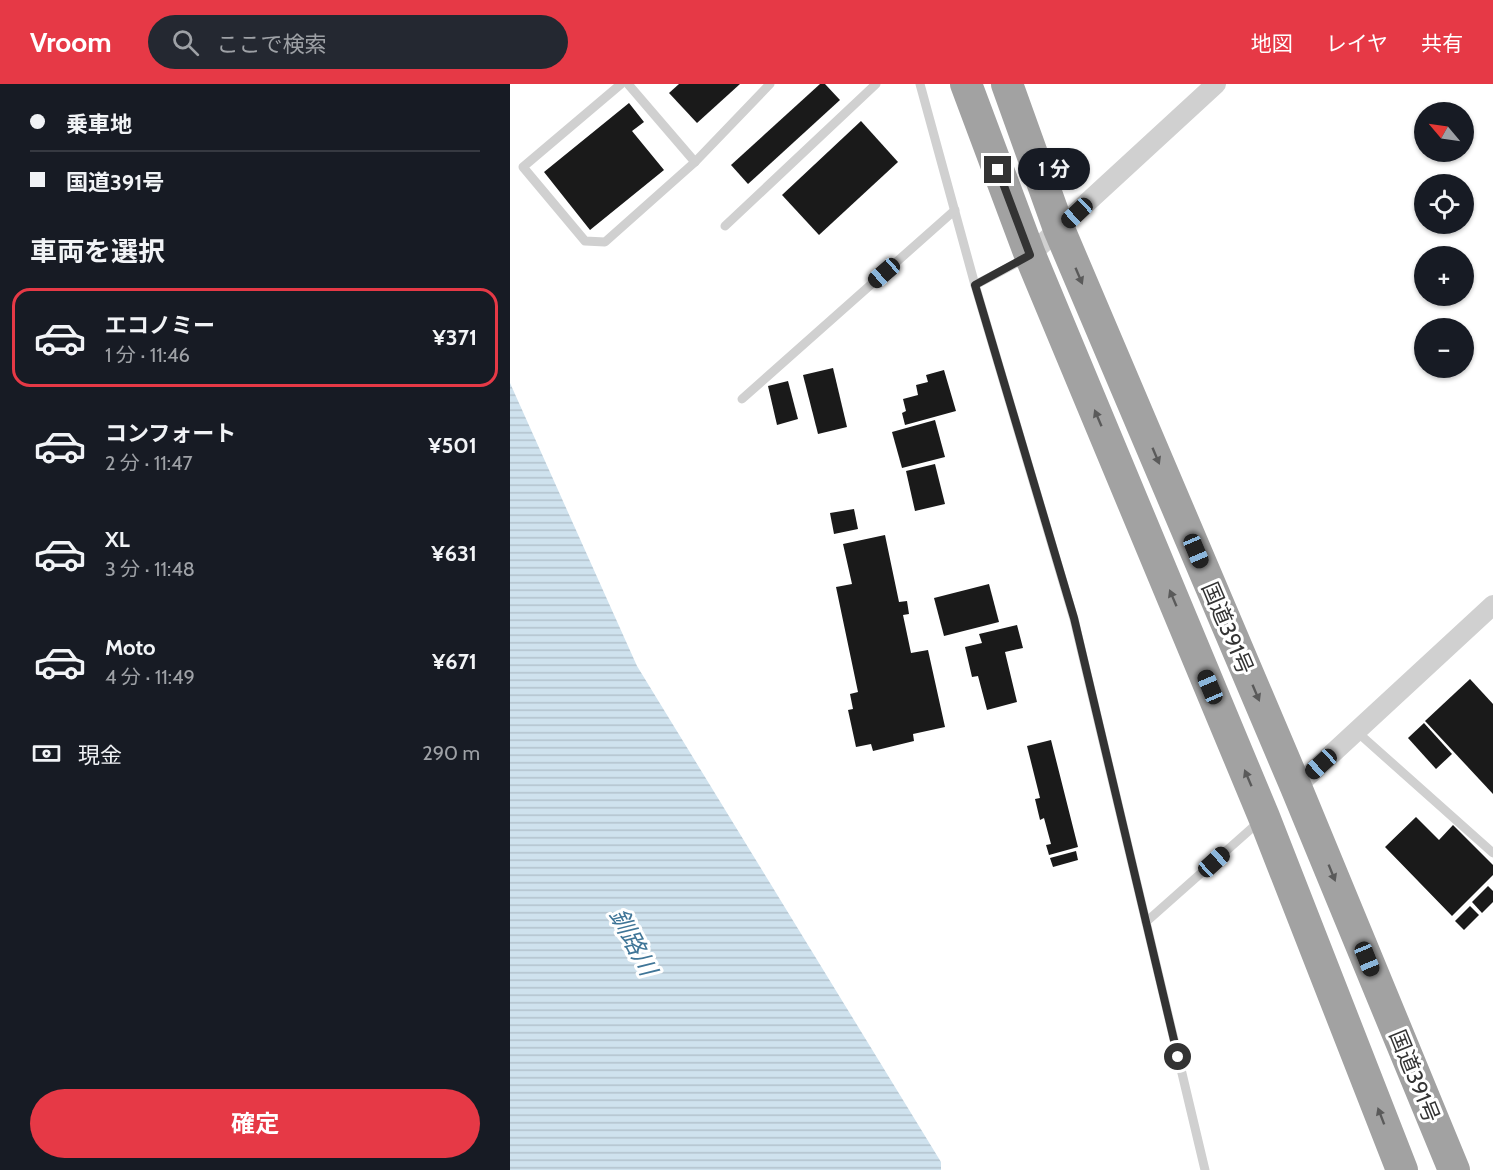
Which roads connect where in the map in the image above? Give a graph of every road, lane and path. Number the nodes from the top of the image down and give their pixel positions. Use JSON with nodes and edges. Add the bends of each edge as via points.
{"nodes":[{"id":1,"x":621,"y":84,"type":"edge"},
{"id":2,"x":628,"y":84,"type":"edge"},
{"id":3,"x":770,"y":84,"type":"edge"},
{"id":4,"x":876,"y":84,"type":"edge"},
{"id":5,"x":920,"y":84,"type":"edge"},
{"id":6,"x":966,"y":84,"type":"edge"},
{"id":7,"x":1007,"y":84,"type":"edge"},
{"id":8,"x":1216,"y":84,"type":"edge"},
{"id":9,"x":695,"y":162,"type":"junction"},
{"id":10,"x":955,"y":210,"type":"junction"},
{"id":11,"x":725,"y":226,"type":"dead end"},
{"id":12,"x":1059,"y":229,"type":"junction"},
{"id":13,"x":1030,"y":255,"type":"junction"},
{"id":14,"x":975,"y":285,"type":"junction"},
{"id":15,"x":742,"y":399,"type":"dead end"},
{"id":16,"x":1493,"y":605,"type":"edge"},
{"id":17,"x":1356,"y":731,"type":"junction"},
{"id":18,"x":1296,"y":787,"type":"junction"},
{"id":19,"x":1264,"y":817,"type":"junction"},
{"id":20,"x":1493,"y":853,"type":"edge"},
{"id":21,"x":1146,"y":922,"type":"junction"},
{"id":22,"x":1205,"y":1170,"type":"edge"},
{"id":23,"x":1402,"y":1170,"type":"edge"},
{"id":24,"x":1454,"y":1170,"type":"edge"}],
"edges":[{"from":1,"to":9,"type":"lane","via":[[523,167],[585,241],[605,242]]},
{"from":2,"to":9,"type":"lane"},
{"from":3,"to":9,"type":"lane"},
{"from":4,"to":11,"type":"lane"},
{"from":5,"to":10,"type":"lane"},
{"from":6,"to":13,"type":"highway","name":"国道391号"},
{"from":7,"to":12,"type":"highway","name":"国道391号"},
{"from":8,"to":12,"type":"street"},
{"from":10,"to":14,"type":"lane"},
{"from":10,"to":15,"type":"lane"},
{"from":12,"to":13,"type":"street"},
{"from":12,"to":18,"type":"highway","name":"国道391号","one_way":true},
{"from":13,"to":14,"type":"lane"},
{"from":19,"to":13,"type":"highway","name":"国道391号","one_way":true},
{"from":14,"to":21,"type":"lane","via":[[1074,618]]},
{"from":16,"to":17,"type":"street"},
{"from":17,"to":18,"type":"street"},
{"from":17,"to":20,"type":"lane"},
{"from":18,"to":24,"type":"highway","name":"国道391号","one_way":true},
{"from":19,"to":21,"type":"lane"},
{"from":23,"to":19,"type":"highway","name":"国道391号","one_way":true},
{"from":21,"to":22,"type":"lane"}]}
